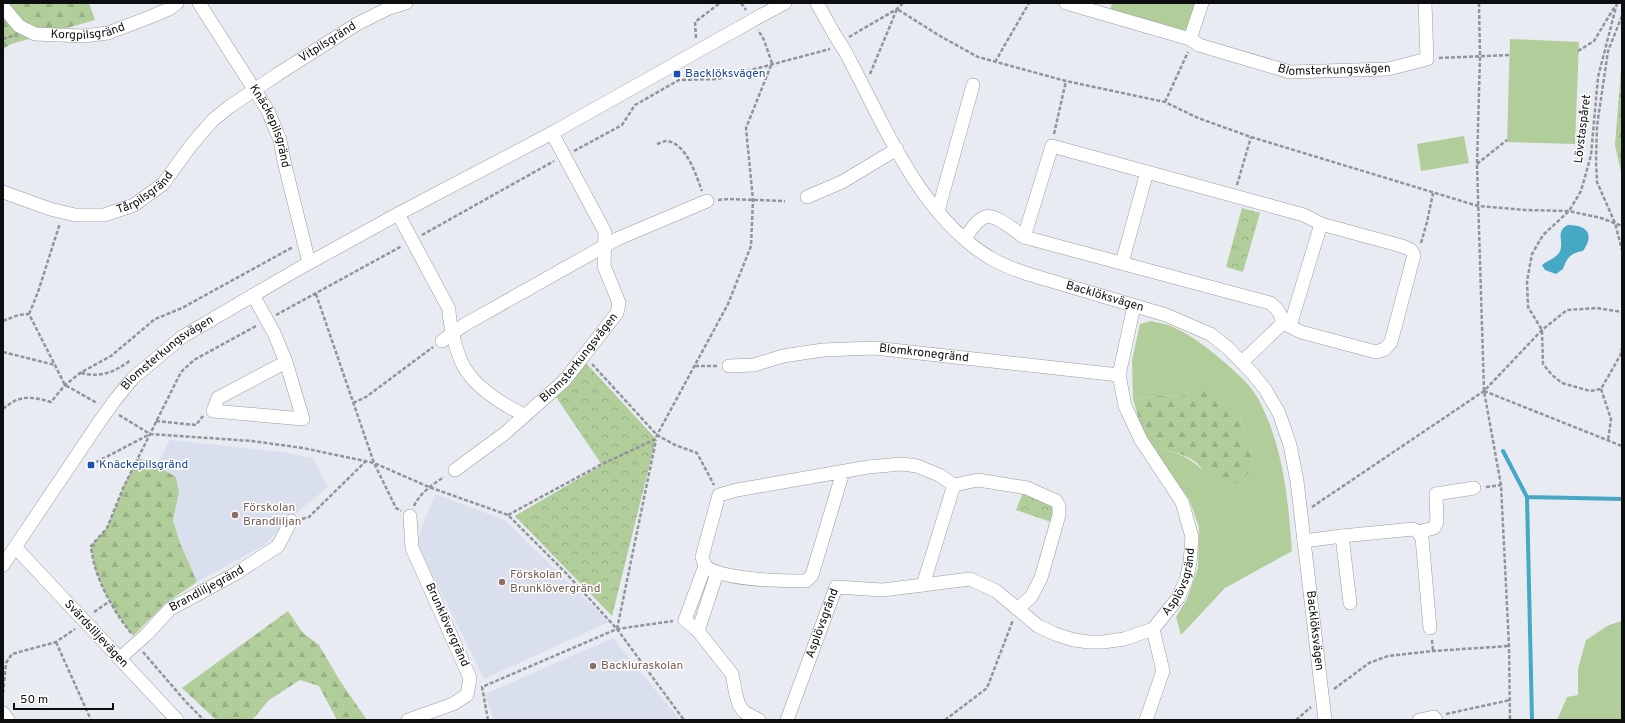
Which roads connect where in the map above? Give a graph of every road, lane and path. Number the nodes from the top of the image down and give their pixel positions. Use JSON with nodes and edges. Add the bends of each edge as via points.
{"nodes":[{"id":1,"x":178,"y":3,"type":"edge"},
{"id":2,"x":199,"y":3,"type":"edge"},
{"id":3,"x":406,"y":3,"type":"edge"},
{"id":4,"x":720,"y":3,"type":"edge"},
{"id":5,"x":741,"y":3,"type":"edge"},
{"id":6,"x":785,"y":3,"type":"edge"},
{"id":7,"x":817,"y":3,"type":"edge"},
{"id":8,"x":903,"y":3,"type":"edge"},
{"id":9,"x":1028,"y":3,"type":"edge"},
{"id":10,"x":1066,"y":3,"type":"edge"},
{"id":11,"x":1202,"y":3,"type":"edge"},
{"id":12,"x":1425,"y":3,"type":"edge"},
{"id":13,"x":1478,"y":3,"type":"edge"},
{"id":14,"x":1617,"y":3,"type":"edge"},
{"id":15,"x":3,"y":7,"type":"edge"},
{"id":16,"x":897,"y":9,"type":"junction"},
{"id":17,"x":747,"y":11,"type":"dead end"},
{"id":18,"x":1622,"y":16,"type":"edge"},
{"id":19,"x":757,"y":28,"type":"dead end"},
{"id":20,"x":1190,"y":39,"type":"junction"},
{"id":21,"x":845,"y":40,"type":"dead end"},
{"id":22,"x":833,"y":47,"type":"dead end"},
{"id":23,"x":698,"y":50,"type":"junction"},
{"id":24,"x":1578,"y":52,"type":"dead end"},
{"id":25,"x":1510,"y":55,"type":"dead end"},
{"id":26,"x":1480,"y":56,"type":"junction"},
{"id":27,"x":1427,"y":59,"type":"junction"},
{"id":28,"x":995,"y":62,"type":"junction"},
{"id":29,"x":772,"y":63,"type":"junction"},
{"id":30,"x":1066,"y":81,"type":"junction"},
{"id":31,"x":973,"y":85,"type":"dead end"},
{"id":32,"x":864,"y":88,"type":"junction"},
{"id":33,"x":255,"y":91,"type":"junction"},
{"id":34,"x":1165,"y":102,"type":"junction"},
{"id":35,"x":552,"y":133,"type":"junction"},
{"id":36,"x":1250,"y":137,"type":"junction"},
{"id":37,"x":1507,"y":140,"type":"dead end"},
{"id":38,"x":657,"y":144,"type":"dead end"},
{"id":39,"x":1052,"y":146,"type":"junction"},
{"id":40,"x":897,"y":149,"type":"junction"},
{"id":41,"x":564,"y":157,"type":"junction"},
{"id":42,"x":1477,"y":164,"type":"junction"},
{"id":43,"x":1147,"y":172,"type":"junction"},
{"id":44,"x":3,"y":192,"type":"edge"},
{"id":45,"x":1433,"y":193,"type":"junction"},
{"id":46,"x":1233,"y":196,"type":"junction"},
{"id":47,"x":807,"y":197,"type":"dead end"},
{"id":48,"x":752,"y":200,"type":"junction"},
{"id":49,"x":707,"y":201,"type":"junction"},
{"id":50,"x":785,"y":201,"type":"dead end"},
{"id":51,"x":1478,"y":206,"type":"junction"},
{"id":52,"x":938,"y":211,"type":"junction"},
{"id":53,"x":1569,"y":211,"type":"junction"},
{"id":54,"x":63,"y":213,"type":"junction"},
{"id":55,"x":398,"y":214,"type":"junction"},
{"id":56,"x":1616,"y":223,"type":"junction"},
{"id":57,"x":1320,"y":224,"type":"junction"},
{"id":58,"x":1622,"y":226,"type":"edge"},
{"id":59,"x":1024,"y":236,"type":"junction"},
{"id":60,"x":965,"y":238,"type":"junction"},
{"id":61,"x":412,"y":240,"type":"junction"},
{"id":62,"x":304,"y":241,"type":"junction"},
{"id":63,"x":604,"y":246,"type":"junction"},
{"id":64,"x":1622,"y":250,"type":"edge"},
{"id":65,"x":1414,"y":255,"type":"junction"},
{"id":66,"x":309,"y":263,"type":"junction"},
{"id":67,"x":1122,"y":263,"type":"junction"},
{"id":68,"x":316,"y":294,"type":"junction"},
{"id":69,"x":253,"y":295,"type":"junction"},
{"id":70,"x":1134,"y":306,"type":"junction"},
{"id":71,"x":1622,"y":312,"type":"edge"},
{"id":72,"x":29,"y":314,"type":"junction"},
{"id":73,"x":267,"y":320,"type":"junction"},
{"id":74,"x":3,"y":321,"type":"edge"},
{"id":75,"x":1286,"y":325,"type":"junction"},
{"id":76,"x":451,"y":328,"type":"junction"},
{"id":77,"x":1542,"y":330,"type":"junction"},
{"id":78,"x":442,"y":341,"type":"joint"},
{"id":79,"x":1622,"y":348,"type":"edge"},
{"id":80,"x":3,"y":352,"type":"edge"},
{"id":81,"x":585,"y":356,"type":"junction"},
{"id":82,"x":131,"y":360,"type":"dead end"},
{"id":83,"x":286,"y":362,"type":"junction"},
{"id":84,"x":1242,"y":362,"type":"junction"},
{"id":85,"x":55,"y":366,"type":"junction"},
{"id":86,"x":695,"y":366,"type":"junction"},
{"id":87,"x":729,"y":366,"type":"joint"},
{"id":88,"x":80,"y":373,"type":"junction"},
{"id":89,"x":1119,"y":375,"type":"junction"},
{"id":90,"x":65,"y":385,"type":"junction"},
{"id":91,"x":1602,"y":389,"type":"junction"},
{"id":92,"x":1484,"y":391,"type":"junction"},
{"id":93,"x":354,"y":403,"type":"junction"},
{"id":94,"x":111,"y":406,"type":"junction"},
{"id":95,"x":215,"y":406,"type":"junction"},
{"id":96,"x":3,"y":410,"type":"edge"},
{"id":97,"x":524,"y":415,"type":"junction"},
{"id":98,"x":156,"y":421,"type":"junction"},
{"id":99,"x":150,"y":434,"type":"junction"},
{"id":100,"x":657,"y":435,"type":"junction"},
{"id":101,"x":656,"y":439,"type":"junction"},
{"id":102,"x":1608,"y":441,"type":"junction"},
{"id":103,"x":1622,"y":446,"type":"edge"},
{"id":104,"x":365,"y":462,"type":"junction"},
{"id":105,"x":374,"y":463,"type":"junction"},
{"id":106,"x":91,"y":465,"type":"dead end"},
{"id":107,"x":455,"y":470,"type":"joint"},
{"id":108,"x":843,"y":472,"type":"junction"},
{"id":109,"x":954,"y":485,"type":"junction"},
{"id":110,"x":429,"y":487,"type":"junction"},
{"id":111,"x":1474,"y":488,"type":"dead end"},
{"id":112,"x":719,"y":495,"type":"junction"},
{"id":113,"x":508,"y":515,"type":"junction"},
{"id":114,"x":1300,"y":515,"type":"junction"},
{"id":115,"x":410,"y":516,"type":"junction"},
{"id":116,"x":291,"y":521,"type":"joint"},
{"id":117,"x":1418,"y":532,"type":"junction"},
{"id":118,"x":1342,"y":536,"type":"junction"},
{"id":119,"x":1304,"y":541,"type":"junction"},
{"id":120,"x":16,"y":548,"type":"junction"},
{"id":121,"x":3,"y":565,"type":"edge"},
{"id":122,"x":705,"y":566,"type":"junction"},
{"id":123,"x":717,"y":573,"type":"junction"},
{"id":124,"x":923,"y":585,"type":"junction"},
{"id":125,"x":1350,"y":603,"type":"dead end"},
{"id":126,"x":1017,"y":609,"type":"junction"},
{"id":127,"x":685,"y":620,"type":"junction"},
{"id":128,"x":617,"y":628,"type":"junction"},
{"id":129,"x":1430,"y":628,"type":"dead end"},
{"id":130,"x":1153,"y":629,"type":"junction"},
{"id":131,"x":698,"y":631,"type":"junction"},
{"id":132,"x":136,"y":643,"type":"junction"},
{"id":133,"x":1510,"y":646,"type":"junction"},
{"id":134,"x":120,"y":658,"type":"junction"},
{"id":135,"x":3,"y":692,"type":"edge"},
{"id":136,"x":1322,"y":698,"type":"junction"},
{"id":137,"x":1510,"y":700,"type":"junction"},
{"id":138,"x":3,"y":713,"type":"edge"},
{"id":139,"x":1435,"y":718,"type":"edge"},
{"id":140,"x":8,"y":720,"type":"edge"},
{"id":141,"x":92,"y":720,"type":"edge"},
{"id":142,"x":177,"y":720,"type":"edge"},
{"id":143,"x":204,"y":720,"type":"edge"},
{"id":144,"x":408,"y":720,"type":"edge"},
{"id":145,"x":488,"y":720,"type":"edge"},
{"id":146,"x":684,"y":720,"type":"edge"},
{"id":147,"x":759,"y":720,"type":"edge"},
{"id":148,"x":787,"y":720,"type":"edge"},
{"id":149,"x":944,"y":720,"type":"edge"},
{"id":150,"x":1146,"y":720,"type":"edge"},
{"id":151,"x":1296,"y":720,"type":"edge"},
{"id":152,"x":1325,"y":720,"type":"edge"},
{"id":153,"x":1419,"y":720,"type":"edge"},
{"id":154,"x":1510,"y":720,"type":"edge"}],
"edges":[{"from":1,"to":15,"type":"street","name":"Korgpilsgränd","via":[[163,12],[108,33],[83,36],[35,34],[19,26]]},
{"from":2,"to":33,"type":"street","name":"Knäckepilsgränd"},
{"from":3,"to":33,"type":"street","name":"Vitpilsgränd","via":[[389,8],[357,24]]},
{"from":4,"to":23,"type":"path","via":[[695,22]]},
{"from":5,"to":17,"type":"path"},
{"from":6,"to":23,"type":"street","name":"Blomsterkungsvägen","bridge":true},
{"from":7,"to":32,"type":"street","name":"Backlöksvägen","bridge":true},
{"from":8,"to":16,"type":"path"},
{"from":9,"to":28,"type":"path"},
{"from":10,"to":20,"type":"street","name":"Blomsterkungsvägen"},
{"from":11,"to":20,"type":"street"},
{"from":12,"to":27,"type":"street"},
{"from":13,"to":26,"type":"path"},
{"from":14,"to":24,"type":"path","via":[[1594,41]]},
{"from":14,"to":53,"type":"path","name":"Lövstaspåret","via":[[1598,77],[1591,155],[1581,191]]},
{"from":16,"to":21,"type":"path"},
{"from":16,"to":28,"type":"path","via":[[946,40],[978,57]]},
{"from":16,"to":32,"type":"path"},
{"from":18,"to":56,"type":"path","name":"Lövstaspåret","via":[[1608,51],[1597,126],[1597,182]]},
{"from":19,"to":29,"type":"path"},
{"from":20,"to":27,"type":"street","name":"Blomsterkungsvägen","via":[[1199,45],[1290,72],[1388,69]]},
{"from":20,"to":34,"type":"path","via":[[1188,52]]},
{"from":22,"to":29,"type":"path"},
{"from":23,"to":35,"type":"street","name":"Blomsterkungsvägen"},
{"from":25,"to":26,"type":"path"},
{"from":26,"to":27,"type":"path"},
{"from":26,"to":42,"type":"path"},
{"from":28,"to":30,"type":"path"},
{"from":29,"to":41,"type":"path","via":[[717,79],[679,80],[635,105],[622,125]]},
{"from":29,"to":48,"type":"path","via":[[746,128]]},
{"from":30,"to":34,"type":"path"},
{"from":30,"to":39,"type":"path"},
{"from":31,"to":52,"type":"street"},
{"from":32,"to":40,"type":"street","name":"Backlöksvägen"},
{"from":33,"to":54,"type":"street","name":"Tårpilsgränd","via":[[212,120],[163,184],[146,197],[104,215]]},
{"from":33,"to":62,"type":"street","name":"Knäckepilsgränd","via":[[268,111],[280,140]]},
{"from":34,"to":36,"type":"path","via":[[1198,118]]},
{"from":35,"to":41,"type":"street","name":"Blomsterkungsvägen"},
{"from":35,"to":55,"type":"street","name":"Blomsterkungsvägen"},
{"from":36,"to":45,"type":"path"},
{"from":36,"to":46,"type":"path"},
{"from":37,"to":42,"type":"path"},
{"from":38,"to":49,"type":"path","via":[[666,141],[679,146],[688,157]]},
{"from":39,"to":43,"type":"street"},
{"from":39,"to":59,"type":"street"},
{"from":40,"to":47,"type":"street","via":[[842,182]]},
{"from":40,"to":52,"type":"street","name":"Backlöksvägen"},
{"from":41,"to":61,"type":"path"},
{"from":41,"to":63,"type":"street","name":"Blomsterkungsvägen","via":[[605,232]]},
{"from":42,"to":51,"type":"path"},
{"from":43,"to":46,"type":"street"},
{"from":43,"to":67,"type":"street"},
{"from":44,"to":54,"type":"street","name":"Tårpilsgränd"},
{"from":45,"to":51,"type":"path"},
{"from":45,"to":65,"type":"path","via":[[1427,222]]},
{"from":46,"to":57,"type":"street","via":[[1304,215]]},
{"from":48,"to":49,"type":"path"},
{"from":48,"to":50,"type":"path"},
{"from":48,"to":86,"type":"path","via":[[751,246],[728,304]]},
{"from":49,"to":63,"type":"street"},
{"from":51,"to":53,"type":"path"},
{"from":51,"to":92,"type":"path"},
{"from":52,"to":60,"type":"street","name":"Backlöksvägen"},
{"from":53,"to":56,"type":"path"},
{"from":53,"to":77,"type":"path","name":"Lövstaspåret","via":[[1543,235],[1532,254],[1527,281],[1528,307]]},
{"from":54,"to":72,"type":"path"},
{"from":55,"to":61,"type":"street"},
{"from":55,"to":66,"type":"street","name":"Blomsterkungsvägen"},
{"from":56,"to":58,"type":"path"},
{"from":56,"to":64,"type":"path","name":"Lövstaspåret"},
{"from":57,"to":65,"type":"street","via":[[1402,246],[1411,250]]},
{"from":57,"to":75,"type":"street"},
{"from":59,"to":60,"type":"street","via":[[998,219],[985,217]]},
{"from":59,"to":67,"type":"street"},
{"from":60,"to":70,"type":"street","name":"Backlöksvägen","via":[[1007,267]]},
{"from":61,"to":68,"type":"path"},
{"from":61,"to":76,"type":"street","via":[[449,309]]},
{"from":62,"to":66,"type":"street","name":"Knäckepilsgränd"},
{"from":62,"to":88,"type":"path","via":[[182,308],[155,319],[111,356]]},
{"from":63,"to":76,"type":"street","via":[[471,321]]},
{"from":63,"to":81,"type":"street","name":"Blomsterkungsvägen","via":[[604,266],[619,303],[616,313]]},
{"from":65,"to":75,"type":"street","via":[[1391,342],[1385,349],[1376,352],[1301,332]]},
{"from":66,"to":69,"type":"street","name":"Blomsterkungsvägen"},
{"from":67,"to":75,"type":"street","via":[[1270,303],[1278,309]]},
{"from":68,"to":73,"type":"path"},
{"from":68,"to":93,"type":"path"},
{"from":69,"to":73,"type":"street"},
{"from":69,"to":94,"type":"street","name":"Blomsterkungsvägen","via":[[182,337],[133,378]]},
{"from":70,"to":84,"type":"street","name":"Backlöksvägen","via":[[1166,315],[1210,334]]},
{"from":70,"to":89,"type":"street","name":"Asplövsgränd"},
{"from":71,"to":77,"type":"path","via":[[1597,308],[1567,310]]},
{"from":72,"to":74,"type":"path"},
{"from":72,"to":85,"type":"path"},
{"from":73,"to":83,"type":"street"},
{"from":73,"to":98,"type":"path","via":[[194,360],[181,372]]},
{"from":75,"to":84,"type":"street"},
{"from":76,"to":78,"type":"street"},
{"from":76,"to":97,"type":"street","via":[[463,366],[478,384],[509,408]]},
{"from":77,"to":91,"type":"path","name":"Lövstaspåret","via":[[1543,364],[1552,375],[1562,383],[1590,391]]},
{"from":77,"to":92,"type":"path"},
{"from":78,"to":93,"type":"path"},
{"from":79,"to":91,"type":"path"},
{"from":80,"to":85,"type":"path"},
{"from":81,"to":97,"type":"street","name":"Blomsterkungsvägen","via":[[564,382]]},
{"from":81,"to":100,"type":"path"},
{"from":82,"to":88,"type":"path","via":[[107,374],[92,376]]},
{"from":83,"to":95,"type":"street","via":[[218,398]]},
{"from":83,"to":95,"type":"street","via":[[303,419],[213,411]]},
{"from":84,"to":114,"type":"street","name":"Backlöksvägen","via":[[1265,389],[1283,422],[1297,481]]},
{"from":85,"to":90,"type":"path"},
{"from":86,"to":87,"type":"path"},
{"from":86,"to":100,"type":"path"},
{"from":87,"to":89,"type":"street","name":"Blomkronegränd","via":[[754,365],[783,356],[823,350],[874,348]]},
{"from":88,"to":90,"type":"path"},
{"from":89,"to":130,"type":"street","name":"Asplövsgränd","via":[[1126,406],[1141,440],[1182,502],[1192,537],[1186,580],[1178,598]]},
{"from":90,"to":94,"type":"path"},
{"from":90,"to":96,"type":"path","via":[[51,402],[32,397],[23,398],[12,402]]},
{"from":91,"to":102,"type":"path","via":[[1611,419]]},
{"from":92,"to":102,"type":"path"},
{"from":92,"to":114,"type":"path"},
{"from":92,"to":133,"type":"path","via":[[1501,485]]},
{"from":93,"to":105,"type":"path"},
{"from":94,"to":99,"type":"path"},
{"from":94,"to":120,"type":"street","name":"Blomsterkungsvägen","bridge":true},
{"from":95,"to":98,"type":"path","via":[[209,408],[196,425]]},
{"from":97,"to":107,"type":"street","name":"Blomsterkungsvägen","via":[[504,434]]},
{"from":98,"to":99,"type":"path"},
{"from":99,"to":104,"type":"path","via":[[252,441],[303,448]]},
{"from":99,"to":106,"type":"path"},
{"from":99,"to":132,"type":"path","via":[[124,486],[107,528],[91,546],[92,560],[116,614]]},
{"from":100,"to":101,"type":"path"},
{"from":100,"to":112,"type":"path","via":[[697,453]]},
{"from":101,"to":113,"type":"path","via":[[602,464]]},
{"from":101,"to":128,"type":"path"},
{"from":102,"to":103,"type":"path"},
{"from":104,"to":105,"type":"path"},
{"from":104,"to":116,"type":"path","via":[[309,517]]},
{"from":105,"to":110,"type":"path"},
{"from":105,"to":115,"type":"path","via":[[396,508]]},
{"from":107,"to":110,"type":"path"},
{"from":108,"to":109,"type":"street","via":[[902,464],[931,472]]},
{"from":108,"to":112,"type":"street"},
{"from":108,"to":123,"type":"street","via":[[812,575],[806,581],[781,581]]},
{"from":109,"to":124,"type":"street"},
{"from":109,"to":126,"type":"street","via":[[978,480],[1027,488],[1056,501],[1059,506],[1059,515],[1042,578],[1031,596]]},
{"from":110,"to":113,"type":"path"},
{"from":110,"to":115,"type":"path","via":[[416,501]]},
{"from":111,"to":117,"type":"street","via":[[1436,494],[1437,522],[1434,528]]},
{"from":112,"to":122,"type":"street","via":[[702,557]]},
{"from":113,"to":128,"type":"path"},
{"from":114,"to":119,"type":"street","name":"Backlöksvägen"},
{"from":115,"to":144,"type":"street","name":"Brunklövergränd","via":[[412,548],[470,678],[467,695],[454,704]]},
{"from":116,"to":132,"type":"street","name":"Brandliljegränd","via":[[278,546],[235,574],[170,610]]},
{"from":117,"to":118,"type":"street","via":[[1413,529]]},
{"from":117,"to":129,"type":"street","via":[[1422,538]]},
{"from":118,"to":119,"type":"street"},
{"from":118,"to":125,"type":"street"},
{"from":119,"to":136,"type":"street","name":"Backlöksvägen"},
{"from":120,"to":121,"type":"street","name":"Blomsterkungsvägen"},
{"from":120,"to":134,"type":"street","name":"Svärdsliljevägen","bridge":true},
{"from":122,"to":123,"type":"street"},
{"from":122,"to":127,"type":"street"},
{"from":123,"to":131,"type":"street"},
{"from":124,"to":126,"type":"street","name":"Asplövsgränd","via":[[970,579],[996,590]]},
{"from":124,"to":148,"type":"street","name":"Asplövsgränd","via":[[883,590],[836,587]]},
{"from":126,"to":130,"type":"street","name":"Asplövsgränd","via":[[1038,626],[1055,634],[1089,642],[1124,639]]},
{"from":126,"to":149,"type":"path","via":[[987,688]]},
{"from":127,"to":128,"type":"path"},
{"from":127,"to":131,"type":"street"},
{"from":128,"to":145,"type":"path","via":[[482,687]]},
{"from":128,"to":146,"type":"path"},
{"from":130,"to":150,"type":"street","via":[[1163,671]]},
{"from":131,"to":147,"type":"street","via":[[732,674],[741,708]]},
{"from":132,"to":134,"type":"street","name":"Brandliljegränd"},
{"from":132,"to":143,"type":"path"},
{"from":133,"to":136,"type":"path","via":[[1388,656],[1369,663]]},
{"from":133,"to":137,"type":"path"},
{"from":134,"to":142,"type":"street","name":"Svärdsliljevägen"},
{"from":135,"to":141,"type":"path","via":[[6,663],[12,654],[56,642]]},
{"from":136,"to":151,"type":"path"},
{"from":136,"to":152,"type":"street","name":"Backlöksvägen"},
{"from":137,"to":139,"type":"path"},
{"from":137,"to":154,"type":"path"},
{"from":138,"to":140,"type":"street"},
{"from":139,"to":153,"type":"street"}]}
